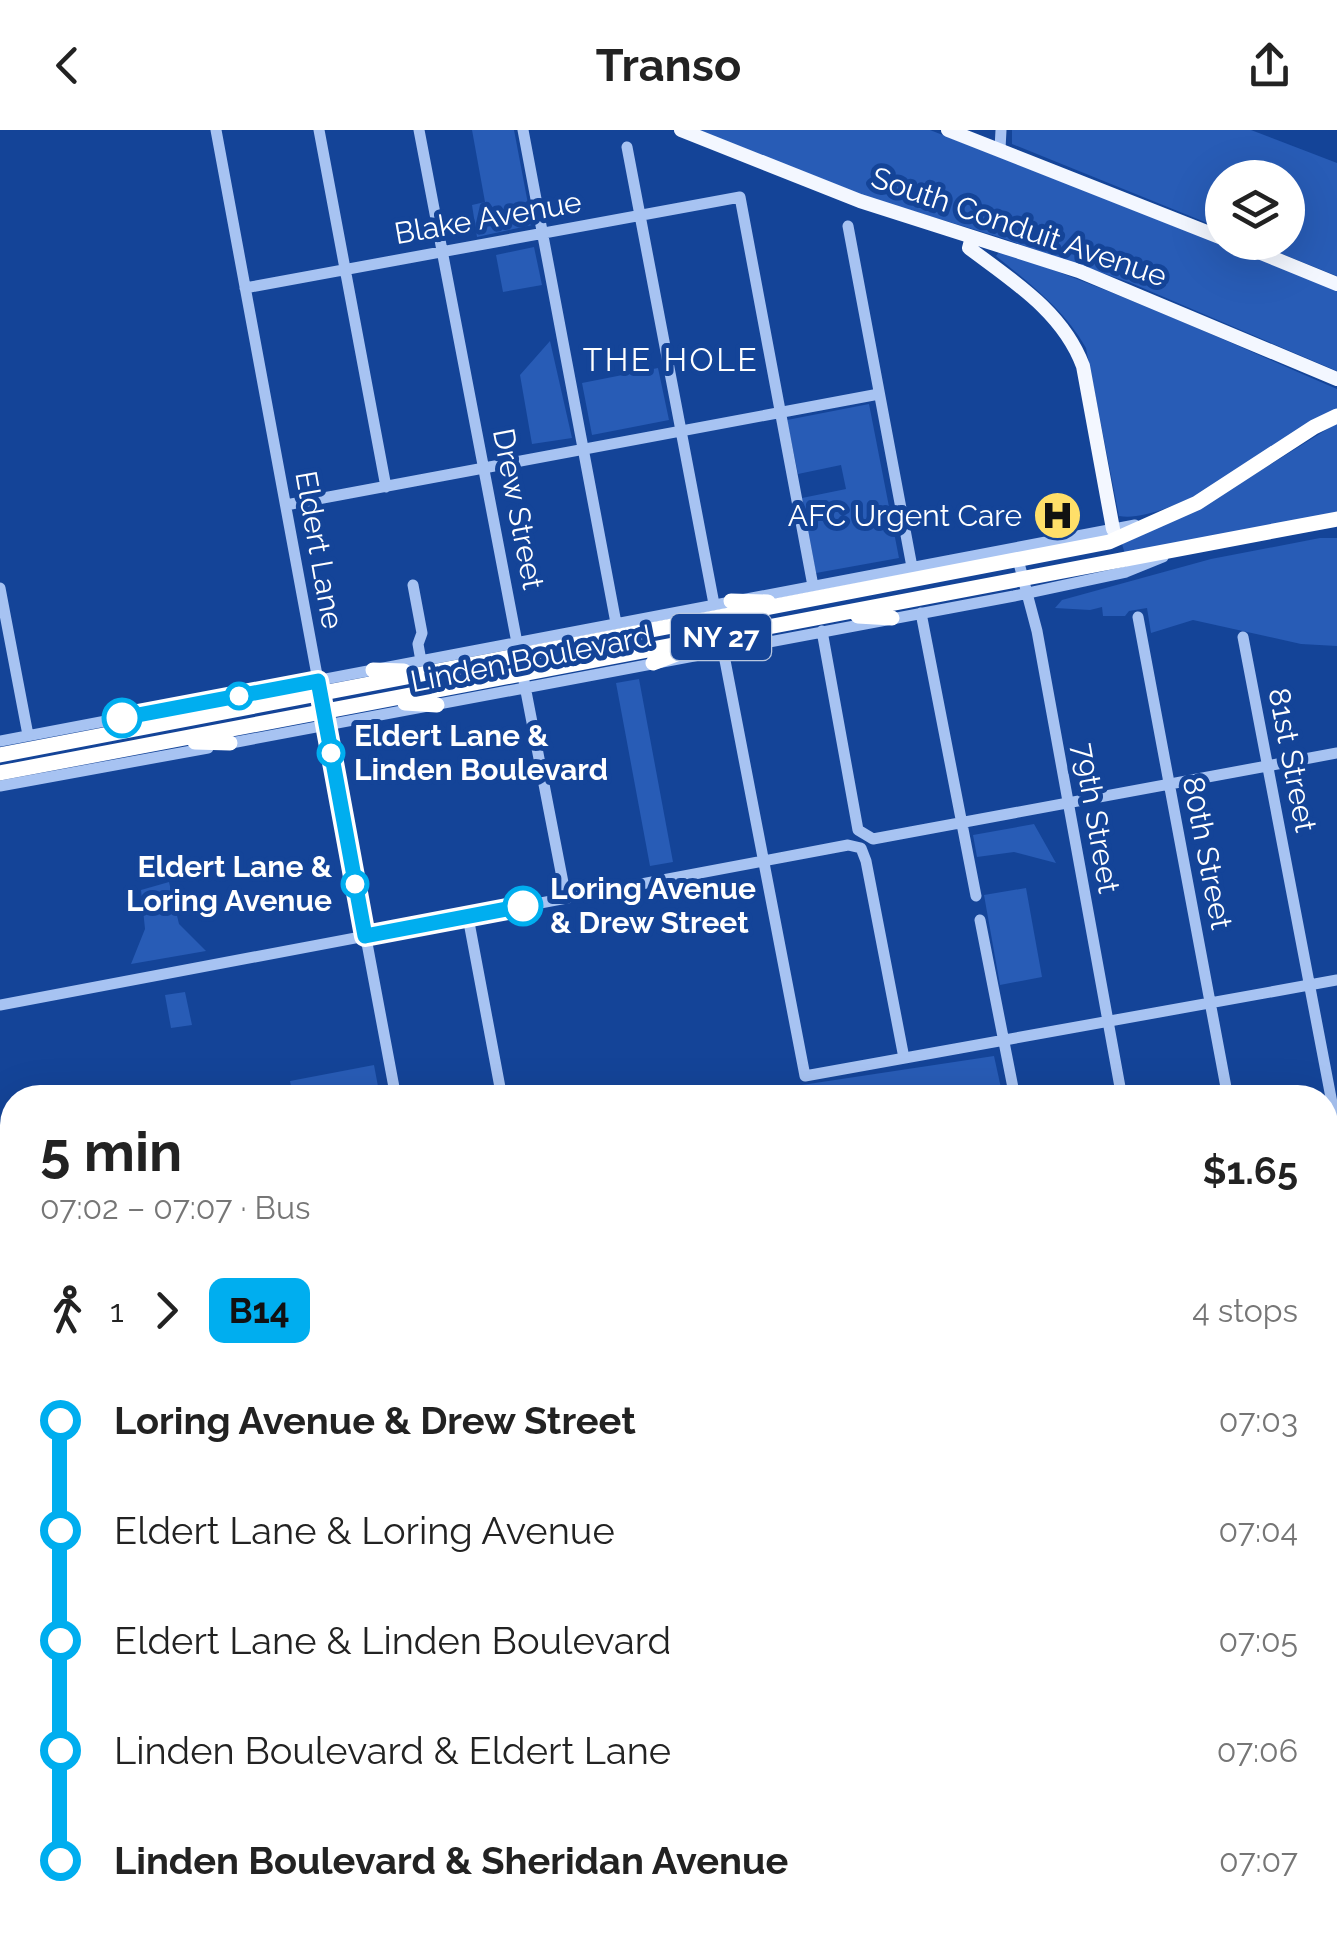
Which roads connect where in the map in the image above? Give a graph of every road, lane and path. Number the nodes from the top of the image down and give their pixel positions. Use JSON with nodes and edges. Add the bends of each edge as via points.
{"nodes":[{"id":1,"x":216,"y":130,"type":"edge"},
{"id":2,"x":319,"y":130,"type":"edge"},
{"id":3,"x":419,"y":130,"type":"edge"},
{"id":4,"x":523,"y":130,"type":"edge"},
{"id":5,"x":681,"y":130,"type":"edge"},
{"id":6,"x":948,"y":130,"type":"edge"},
{"id":7,"x":1001,"y":130,"type":"edge"},
{"id":8,"x":627,"y":147,"type":"dead end"},
{"id":9,"x":1000,"y":149,"type":"junction"},
{"id":10,"x":639,"y":216,"type":"junction"},
{"id":11,"x":848,"y":226,"type":"dead end"},
{"id":12,"x":1205,"y":231,"type":"edge"},
{"id":13,"x":542,"y":234,"type":"junction"},
{"id":14,"x":970,"y":242,"type":"junction"},
{"id":15,"x":444,"y":252,"type":"junction"},
{"id":16,"x":1278,"y":260,"type":"edge"},
{"id":17,"x":346,"y":270,"type":"junction"},
{"id":18,"x":1337,"y":284,"type":"edge"},
{"id":19,"x":245,"y":288,"type":"junction"},
{"id":20,"x":1337,"y":379,"type":"edge"},
{"id":21,"x":880,"y":394,"type":"junction"},
{"id":22,"x":779,"y":412,"type":"junction"},
{"id":23,"x":1337,"y":416,"type":"edge"},
{"id":24,"x":680,"y":431,"type":"junction"},
{"id":25,"x":583,"y":450,"type":"junction"},
{"id":26,"x":484,"y":468,"type":"junction"},
{"id":27,"x":386,"y":487,"type":"junction"},
{"id":28,"x":286,"y":506,"type":"junction"},
{"id":29,"x":1337,"y":519,"type":"edge"},
{"id":30,"x":1114,"y":534,"type":"junction"},
{"id":31,"x":1017,"y":554,"type":"junction"},
{"id":32,"x":912,"y":567,"type":"junction"},
{"id":33,"x":413,"y":585,"type":"dead end"},
{"id":34,"x":813,"y":586,"type":"junction"},
{"id":35,"x":1026,"y":586,"type":"junction"},
{"id":36,"x":0,"y":588,"type":"edge"},
{"id":37,"x":802,"y":602,"type":"junction"},
{"id":38,"x":723,"y":603,"type":"junction"},
{"id":39,"x":921,"y":613,"type":"junction"},
{"id":40,"x":834,"y":615,"type":"junction"},
{"id":41,"x":1138,"y":617,"type":"dead end"},
{"id":42,"x":892,"y":618,"type":"junction"},
{"id":43,"x":616,"y":623,"type":"junction"},
{"id":44,"x":822,"y":632,"type":"junction"},
{"id":45,"x":1243,"y":638,"type":"dead end"},
{"id":46,"x":719,"y":644,"type":"junction"},
{"id":47,"x":518,"y":648,"type":"junction"},
{"id":48,"x":653,"y":664,"type":"joint"},
{"id":49,"x":427,"y":666,"type":"junction"},
{"id":50,"x":373,"y":670,"type":"joint"},
{"id":51,"x":524,"y":682,"type":"junction"},
{"id":52,"x":319,"y":688,"type":"junction"},
{"id":53,"x":376,"y":702,"type":"junction"},
{"id":54,"x":437,"y":705,"type":"junction"},
{"id":55,"x":186,"y":706,"type":"junction"},
{"id":56,"x":325,"y":718,"type":"junction"},
{"id":57,"x":133,"y":730,"type":"junction"},
{"id":58,"x":28,"y":735,"type":"junction"},
{"id":59,"x":0,"y":740,"type":"edge"},
{"id":60,"x":166,"y":741,"type":"junction"},
{"id":61,"x":230,"y":744,"type":"junction"},
{"id":62,"x":1337,"y":753,"type":"edge"},
{"id":63,"x":0,"y":754,"type":"edge"},
{"id":64,"x":34,"y":766,"type":"junction"},
{"id":65,"x":1268,"y":766,"type":"junction"},
{"id":66,"x":0,"y":772,"type":"edge"},
{"id":67,"x":1168,"y":784,"type":"junction"},
{"id":68,"x":0,"y":786,"type":"edge"},
{"id":69,"x":1067,"y":804,"type":"junction"},
{"id":70,"x":964,"y":823,"type":"junction"},
{"id":71,"x":863,"y":842,"type":"junction"},
{"id":72,"x":762,"y":861,"type":"junction"},
{"id":73,"x":976,"y":896,"type":"dead end"},
{"id":74,"x":566,"y":898,"type":"junction"},
{"id":75,"x":468,"y":917,"type":"junction"},
{"id":76,"x":980,"y":920,"type":"dead end"},
{"id":77,"x":365,"y":936,"type":"junction"},
{"id":78,"x":1337,"y":980,"type":"edge"},
{"id":79,"x":1310,"y":985,"type":"junction"},
{"id":80,"x":1210,"y":1002,"type":"junction"},
{"id":81,"x":0,"y":1005,"type":"edge"},
{"id":82,"x":1108,"y":1021,"type":"junction"},
{"id":83,"x":1003,"y":1039,"type":"junction"},
{"id":84,"x":904,"y":1058,"type":"junction"},
{"id":85,"x":394,"y":1085,"type":"edge"},
{"id":86,"x":500,"y":1085,"type":"edge"},
{"id":87,"x":1012,"y":1085,"type":"edge"},
{"id":88,"x":1120,"y":1085,"type":"edge"},
{"id":89,"x":1226,"y":1085,"type":"edge"},
{"id":90,"x":1329,"y":1085,"type":"edge"}],
"edges":[{"from":1,"to":19,"type":"street","name":"Eldert Lane"},
{"from":2,"to":17,"type":"street"},
{"from":3,"to":15,"type":"street","name":"Drew Street"},
{"from":4,"to":13,"type":"street"},
{"from":5,"to":14,"type":"main road","name":"South Conduit Avenue"},
{"from":6,"to":9,"type":"main road"},
{"from":7,"to":9,"type":"street"},
{"from":8,"to":10,"type":"street"},
{"from":9,"to":12,"type":"main road"},
{"from":10,"to":13,"type":"street","name":"Blake Avenue"},
{"from":10,"to":22,"type":"street","name":"Blake Avenue","via":[[740,197]]},
{"from":10,"to":24,"type":"street"},
{"from":11,"to":21,"type":"street"},
{"from":13,"to":15,"type":"street","name":"Blake Avenue"},
{"from":13,"to":25,"type":"street"},
{"from":14,"to":20,"type":"main road","name":"South Conduit Avenue","via":[[1078,272]]},
{"from":14,"to":30,"type":"main road","via":[[1074,343]]},
{"from":15,"to":17,"type":"street","name":"Blake Avenue"},
{"from":15,"to":26,"type":"street","name":"Drew Street"},
{"from":16,"to":18,"type":"main road"},
{"from":17,"to":19,"type":"street","name":"Blake Avenue"},
{"from":17,"to":27,"type":"street"},
{"from":19,"to":28,"type":"street","name":"Eldert Lane"},
{"from":21,"to":22,"type":"street"},
{"from":21,"to":32,"type":"street"},
{"from":22,"to":24,"type":"street"},
{"from":22,"to":34,"type":"street"},
{"from":23,"to":30,"type":"highway","name":"Linden Boulevard","number":"NY 27","via":[[1169,518]]},
{"from":24,"to":25,"type":"street"},
{"from":24,"to":38,"type":"street"},
{"from":25,"to":26,"type":"street"},
{"from":25,"to":43,"type":"street"},
{"from":26,"to":27,"type":"street"},
{"from":26,"to":47,"type":"street","name":"Drew Street"},
{"from":27,"to":28,"type":"street"},
{"from":28,"to":52,"type":"street","name":"Eldert Lane"},
{"from":29,"to":35,"type":"highway","name":"Linden Boulevard","number":"NY 27"},
{"from":30,"to":31,"type":"highway","name":"Linden Boulevard","number":"NY 27"},
{"from":31,"to":32,"type":"street","name":"Linden Boulevard"},
{"from":31,"to":35,"type":"street","name":"79th Street"},
{"from":31,"to":37,"type":"highway","name":"Linden Boulevard","number":"NY 27"},
{"from":32,"to":34,"type":"street","name":"Linden Boulevard"},
{"from":33,"to":49,"type":"street","via":[[418,644]]},
{"from":34,"to":38,"type":"street","name":"Linden Boulevard"},
{"from":35,"to":39,"type":"street","name":"Linden Boulevard"},
{"from":35,"to":40,"type":"highway","name":"Linden Boulevard","number":"NY 27"},
{"from":35,"to":69,"type":"street","name":"79th Street"},
{"from":36,"to":58,"type":"street"},
{"from":37,"to":38,"type":"highway"},
{"from":37,"to":47,"type":"highway","name":"Linden Boulevard","number":"NY 27"},
{"from":38,"to":43,"type":"street","name":"Linden Boulevard"},
{"from":39,"to":42,"type":"street","name":"Linden Boulevard"},
{"from":39,"to":70,"type":"street"},
{"from":40,"to":42,"type":"highway"},
{"from":40,"to":46,"type":"highway","name":"Linden Boulevard","number":"NY 27"},
{"from":41,"to":67,"type":"street","name":"80th Street"},
{"from":42,"to":44,"type":"street","name":"Linden Boulevard"},
{"from":43,"to":47,"type":"street","name":"Linden Boulevard"},
{"from":44,"to":46,"type":"street","name":"Linden Boulevard"},
{"from":44,"to":71,"type":"street"},
{"from":45,"to":65,"type":"street","name":"81st Street"},
{"from":46,"to":48,"type":"highway"},
{"from":46,"to":51,"type":"highway","name":"Linden Boulevard","number":"NY 27"},
{"from":46,"to":72,"type":"street"},
{"from":47,"to":49,"type":"highway","name":"Linden Boulevard","number":"NY 27"},
{"from":47,"to":51,"type":"street","name":"Drew Street"},
{"from":48,"to":51,"type":"street","name":"Linden Boulevard"},
{"from":49,"to":50,"type":"highway"},
{"from":49,"to":52,"type":"highway","name":"Linden Boulevard","number":"NY 27"},
{"from":50,"to":52,"type":"street","name":"Linden Boulevard"},
{"from":51,"to":53,"type":"highway","name":"Linden Boulevard","number":"NY 27"},
{"from":51,"to":54,"type":"street","name":"Linden Boulevard"},
{"from":51,"to":74,"type":"street","name":"Drew Street"},
{"from":52,"to":55,"type":"street","name":"Linden Boulevard"},
{"from":52,"to":56,"type":"street","name":"Eldert Lane"},
{"from":52,"to":57,"type":"highway","name":"Linden Boulevard","number":"NY 27"},
{"from":53,"to":54,"type":"highway"},
{"from":53,"to":56,"type":"highway","name":"Linden Boulevard","number":"NY 27"},
{"from":54,"to":56,"type":"street","name":"Linden Boulevard"},
{"from":55,"to":57,"type":"highway"},
{"from":55,"to":58,"type":"street","name":"Linden Boulevard"},
{"from":56,"to":60,"type":"highway","name":"Linden Boulevard","number":"NY 27"},
{"from":56,"to":61,"type":"street","name":"Linden Boulevard"},
{"from":56,"to":77,"type":"street","name":"Eldert Lane"},
{"from":57,"to":63,"type":"highway","name":"Linden Boulevard","number":"NY 27"},
{"from":58,"to":59,"type":"street","name":"Linden Boulevard"},
{"from":60,"to":61,"type":"highway"},
{"from":60,"to":64,"type":"highway","name":"Linden Boulevard","number":"NY 27"},
{"from":61,"to":68,"type":"street","name":"Linden Boulevard"},
{"from":62,"to":65,"type":"street"},
{"from":64,"to":66,"type":"highway","name":"Linden Boulevard","number":"NY 27"},
{"from":64,"to":68,"type":"highway"},
{"from":65,"to":67,"type":"street"},
{"from":65,"to":79,"type":"street","name":"81st Street"},
{"from":67,"to":69,"type":"street"},
{"from":67,"to":80,"type":"street","name":"80th Street"},
{"from":69,"to":70,"type":"street"},
{"from":69,"to":82,"type":"street","name":"79th Street"},
{"from":70,"to":71,"type":"street"},
{"from":70,"to":73,"type":"street"},
{"from":71,"to":72,"type":"street"},
{"from":71,"to":84,"type":"street"},
{"from":72,"to":74,"type":"street"},
{"from":72,"to":84,"type":"street","via":[[805,1076]]},
{"from":74,"to":75,"type":"street"},
{"from":75,"to":77,"type":"street"},
{"from":75,"to":86,"type":"street"},
{"from":76,"to":83,"type":"street"},
{"from":77,"to":81,"type":"street"},
{"from":77,"to":85,"type":"street","name":"Eldert Lane"},
{"from":78,"to":79,"type":"street"},
{"from":79,"to":80,"type":"street"},
{"from":79,"to":90,"type":"street","name":"81st Street"},
{"from":80,"to":82,"type":"street"},
{"from":80,"to":89,"type":"street","name":"80th Street"},
{"from":82,"to":83,"type":"street"},
{"from":82,"to":88,"type":"street","name":"79th Street"},
{"from":83,"to":84,"type":"street"},
{"from":83,"to":87,"type":"street"}]}
